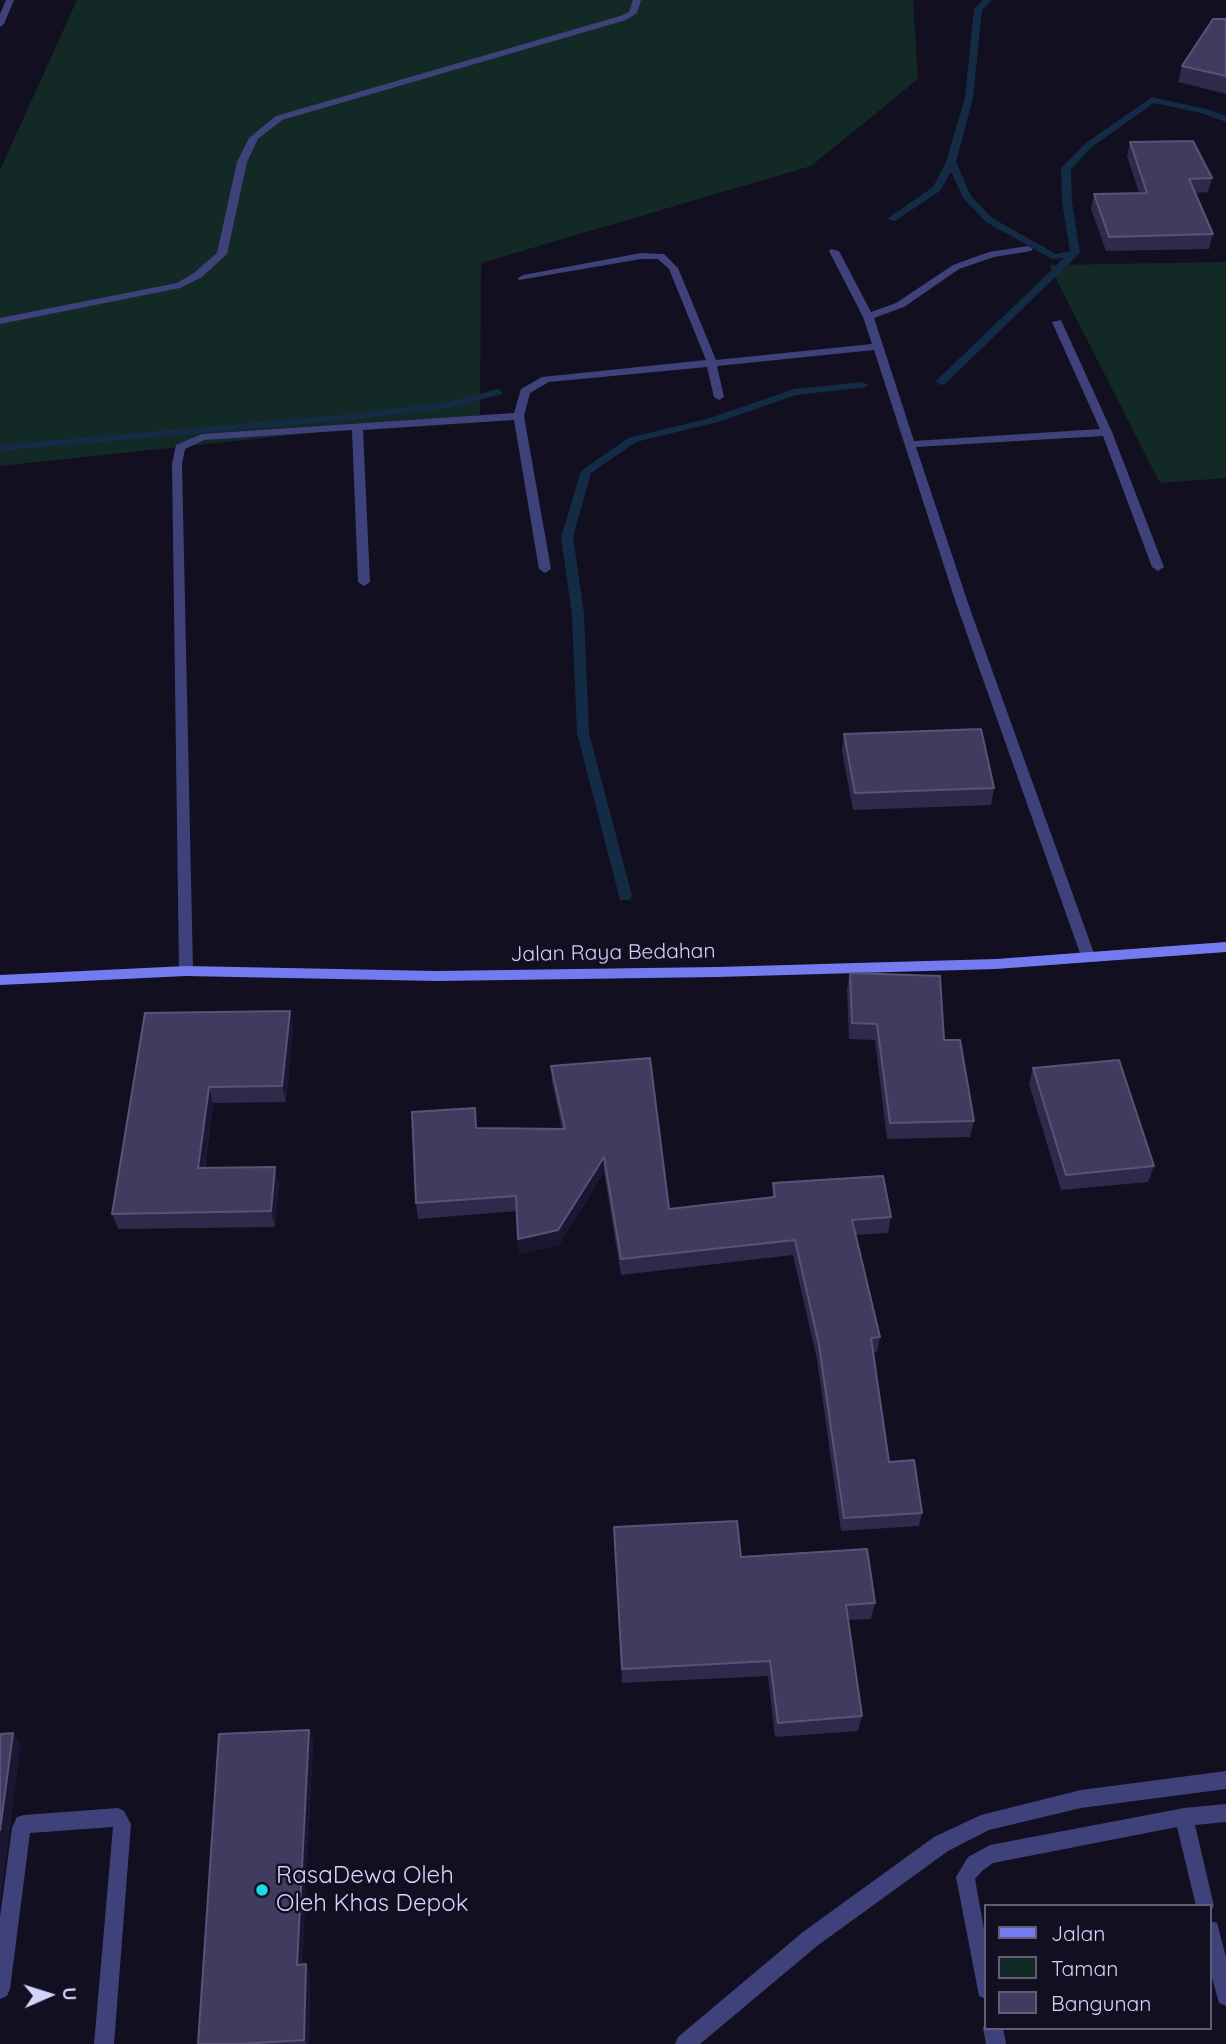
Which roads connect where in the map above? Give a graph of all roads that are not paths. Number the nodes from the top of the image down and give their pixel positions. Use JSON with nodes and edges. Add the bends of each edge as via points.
{"nodes":[{"id":1,"x":10,"y":0,"type":"edge"},
{"id":2,"x":637,"y":0,"type":"edge"},
{"id":3,"x":0,"y":24,"type":"edge"},
{"id":4,"x":1028,"y":249,"type":"dead end"},
{"id":5,"x":834,"y":251,"type":"dead end"},
{"id":6,"x":523,"y":278,"type":"dead end"},
{"id":7,"x":868,"y":317,"type":"junction"},
{"id":8,"x":0,"y":321,"type":"edge"},
{"id":9,"x":1056,"y":322,"type":"dead end"},
{"id":10,"x":878,"y":346,"type":"junction"},
{"id":11,"x":711,"y":360,"type":"junction"},
{"id":12,"x":719,"y":397,"type":"dead end"},
{"id":13,"x":519,"y":416,"type":"junction"},
{"id":14,"x":357,"y":426,"type":"junction"},
{"id":15,"x":1107,"y":432,"type":"junction"},
{"id":16,"x":912,"y":444,"type":"junction"},
{"id":17,"x":1158,"y":567,"type":"dead end"},
{"id":18,"x":545,"y":569,"type":"dead end"},
{"id":19,"x":364,"y":582,"type":"dead end"},
{"id":20,"x":1226,"y":947,"type":"edge"},
{"id":21,"x":1088,"y":956,"type":"junction"},
{"id":22,"x":186,"y":971,"type":"junction"},
{"id":23,"x":0,"y":980,"type":"edge"},
{"id":24,"x":1226,"y":1780,"type":"edge"},
{"id":25,"x":1226,"y":1813,"type":"edge"},
{"id":26,"x":1184,"y":1817,"type":"junction"},
{"id":27,"x":1205,"y":1904,"type":"edge"},
{"id":28,"x":1212,"y":1938,"type":"edge"},
{"id":29,"x":984,"y":1978,"type":"edge"},
{"id":30,"x":0,"y":1989,"type":"edge"},
{"id":31,"x":1226,"y":1996,"type":"edge"},
{"id":32,"x":104,"y":2044,"type":"edge"},
{"id":33,"x":685,"y":2044,"type":"edge"}],
"edges":[{"from":1,"to":3,"type":"street"},
{"from":2,"to":8,"type":"street","via":[[634,13],[623,18],[279,118],[254,138],[242,162],[222,254],[198,275],[180,285]]},
{"from":4,"to":7,"type":"street","via":[[992,254],[956,267],[900,306]]},
{"from":5,"to":7,"type":"street"},
{"from":6,"to":11,"type":"street","via":[[661,256],[673,268]]},
{"from":7,"to":10,"type":"street"},
{"from":9,"to":15,"type":"street"},
{"from":10,"to":11,"type":"street"},
{"from":10,"to":16,"type":"street"},
{"from":11,"to":12,"type":"street"},
{"from":11,"to":13,"type":"street","via":[[546,379],[525,391]]},
{"from":13,"to":14,"type":"street"},
{"from":13,"to":18,"type":"street"},
{"from":14,"to":19,"type":"street"},
{"from":14,"to":22,"type":"street","via":[[202,437],[180,447]]},
{"from":15,"to":16,"type":"street"},
{"from":15,"to":17,"type":"street"},
{"from":16,"to":21,"type":"street","via":[[963,606]]},
{"from":20,"to":21,"type":"street","name":"Jalan Raya Bedahan"},
{"from":21,"to":22,"type":"street","name":"Jalan Raya Bedahan","via":[[996,964],[691,973],[437,976]]},
{"from":22,"to":23,"type":"street","name":"Jalan Raya Bedahan"},
{"from":24,"to":33,"type":"street","via":[[1081,1799],[987,1822],[941,1844],[810,1939]]},
{"from":25,"to":26,"type":"street"},
{"from":26,"to":27,"type":"street"},
{"from":26,"to":29,"type":"street","via":[[990,1854],[975,1864],[965,1877]]},
{"from":28,"to":31,"type":"street"},
{"from":30,"to":32,"type":"street","via":[[21,1828],[24,1824],[118,1817],[122,1824]]}]}
